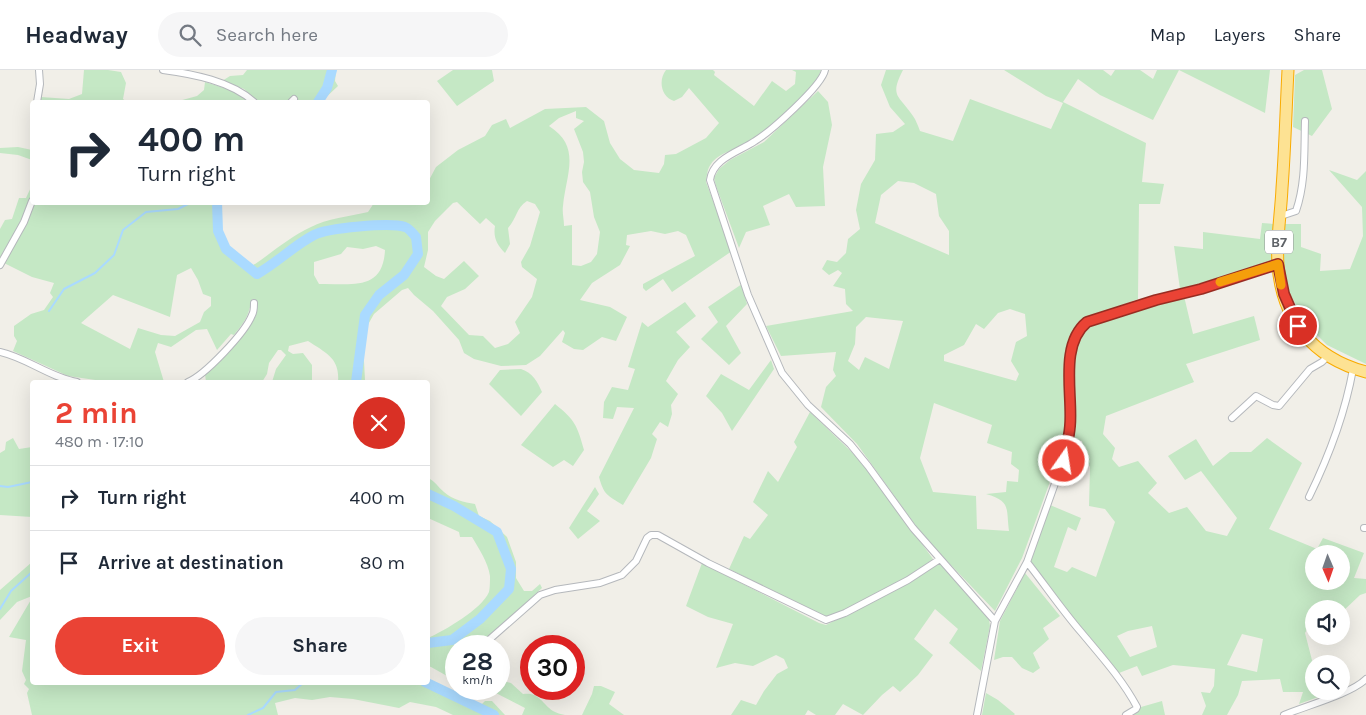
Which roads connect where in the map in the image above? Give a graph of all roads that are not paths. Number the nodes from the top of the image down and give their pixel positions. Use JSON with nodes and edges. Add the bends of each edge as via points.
{"nodes":[{"id":1,"x":39,"y":70,"type":"edge"},
{"id":2,"x":163,"y":70,"type":"edge"},
{"id":3,"x":825,"y":70,"type":"edge"},
{"id":4,"x":1288,"y":70,"type":"edge"},
{"id":5,"x":37,"y":100,"type":"edge"},
{"id":6,"x":251,"y":100,"type":"edge"},
{"id":7,"x":1305,"y":122,"type":"dead end"},
{"id":8,"x":30,"y":205,"type":"edge"},
{"id":9,"x":1281,"y":216,"type":"junction"},
{"id":10,"x":1278,"y":264,"type":"junction"},
{"id":11,"x":0,"y":265,"type":"edge"},
{"id":12,"x":254,"y":303,"type":"dead end"},
{"id":13,"x":0,"y":352,"type":"edge"},
{"id":14,"x":1328,"y":356,"type":"junction"},
{"id":15,"x":1353,"y":368,"type":"junction"},
{"id":16,"x":1366,"y":372,"type":"edge"},
{"id":17,"x":65,"y":380,"type":"edge"},
{"id":18,"x":191,"y":380,"type":"edge"},
{"id":19,"x":1232,"y":418,"type":"dead end"},
{"id":20,"x":1309,"y":497,"type":"dead end"},
{"id":21,"x":940,"y":559,"type":"junction"},
{"id":22,"x":1026,"y":562,"type":"junction"},
{"id":23,"x":995,"y":620,"type":"junction"},
{"id":24,"x":495,"y":635,"type":"edge"},
{"id":25,"x":1366,"y":679,"type":"edge"},
{"id":26,"x":977,"y":715,"type":"edge"},
{"id":27,"x":1126,"y":715,"type":"edge"},
{"id":28,"x":1284,"y":715,"type":"edge"}],
"edges":[{"from":1,"to":5,"type":"street"},
{"from":2,"to":6,"type":"street","via":[[214,81]]},
{"from":3,"to":21,"type":"street","via":[[821,81],[772,128],[755,142],[722,160],[710,180],[748,295],[782,373],[856,452]]},
{"from":4,"to":9,"type":"highway","number":"B7"},
{"from":7,"to":9,"type":"street","via":[[1300,198],[1296,211]]},
{"from":8,"to":11,"type":"street"},
{"from":9,"to":10,"type":"highway","number":"B7"},
{"from":10,"to":14,"type":"highway","number":"B7","via":[[1292,316],[1306,338]]},
{"from":10,"to":22,"type":"street","via":[[1092,320],[1082,327],[1070,354],[1071,425],[1064,461]]},
{"from":12,"to":18,"type":"street","via":[[253,314],[235,339],[205,372]]},
{"from":13,"to":17,"type":"street"},
{"from":14,"to":15,"type":"highway","number":"B7"},
{"from":14,"to":19,"type":"street","via":[[1310,369],[1279,406],[1256,396]]},
{"from":15,"to":16,"type":"highway","number":"B7"},
{"from":15,"to":20,"type":"street","via":[[1334,441]]},
{"from":21,"to":23,"type":"street"},
{"from":21,"to":24,"type":"street","via":[[908,580],[845,613],[824,620],[663,537],[651,535],[632,566],[622,574],[600,583],[540,595]]},
{"from":22,"to":23,"type":"street"},
{"from":22,"to":27,"type":"street","via":[[1133,700],[1137,707]]},
{"from":23,"to":26,"type":"street"},
{"from":25,"to":28,"type":"street","via":[[1345,692]]}]}
